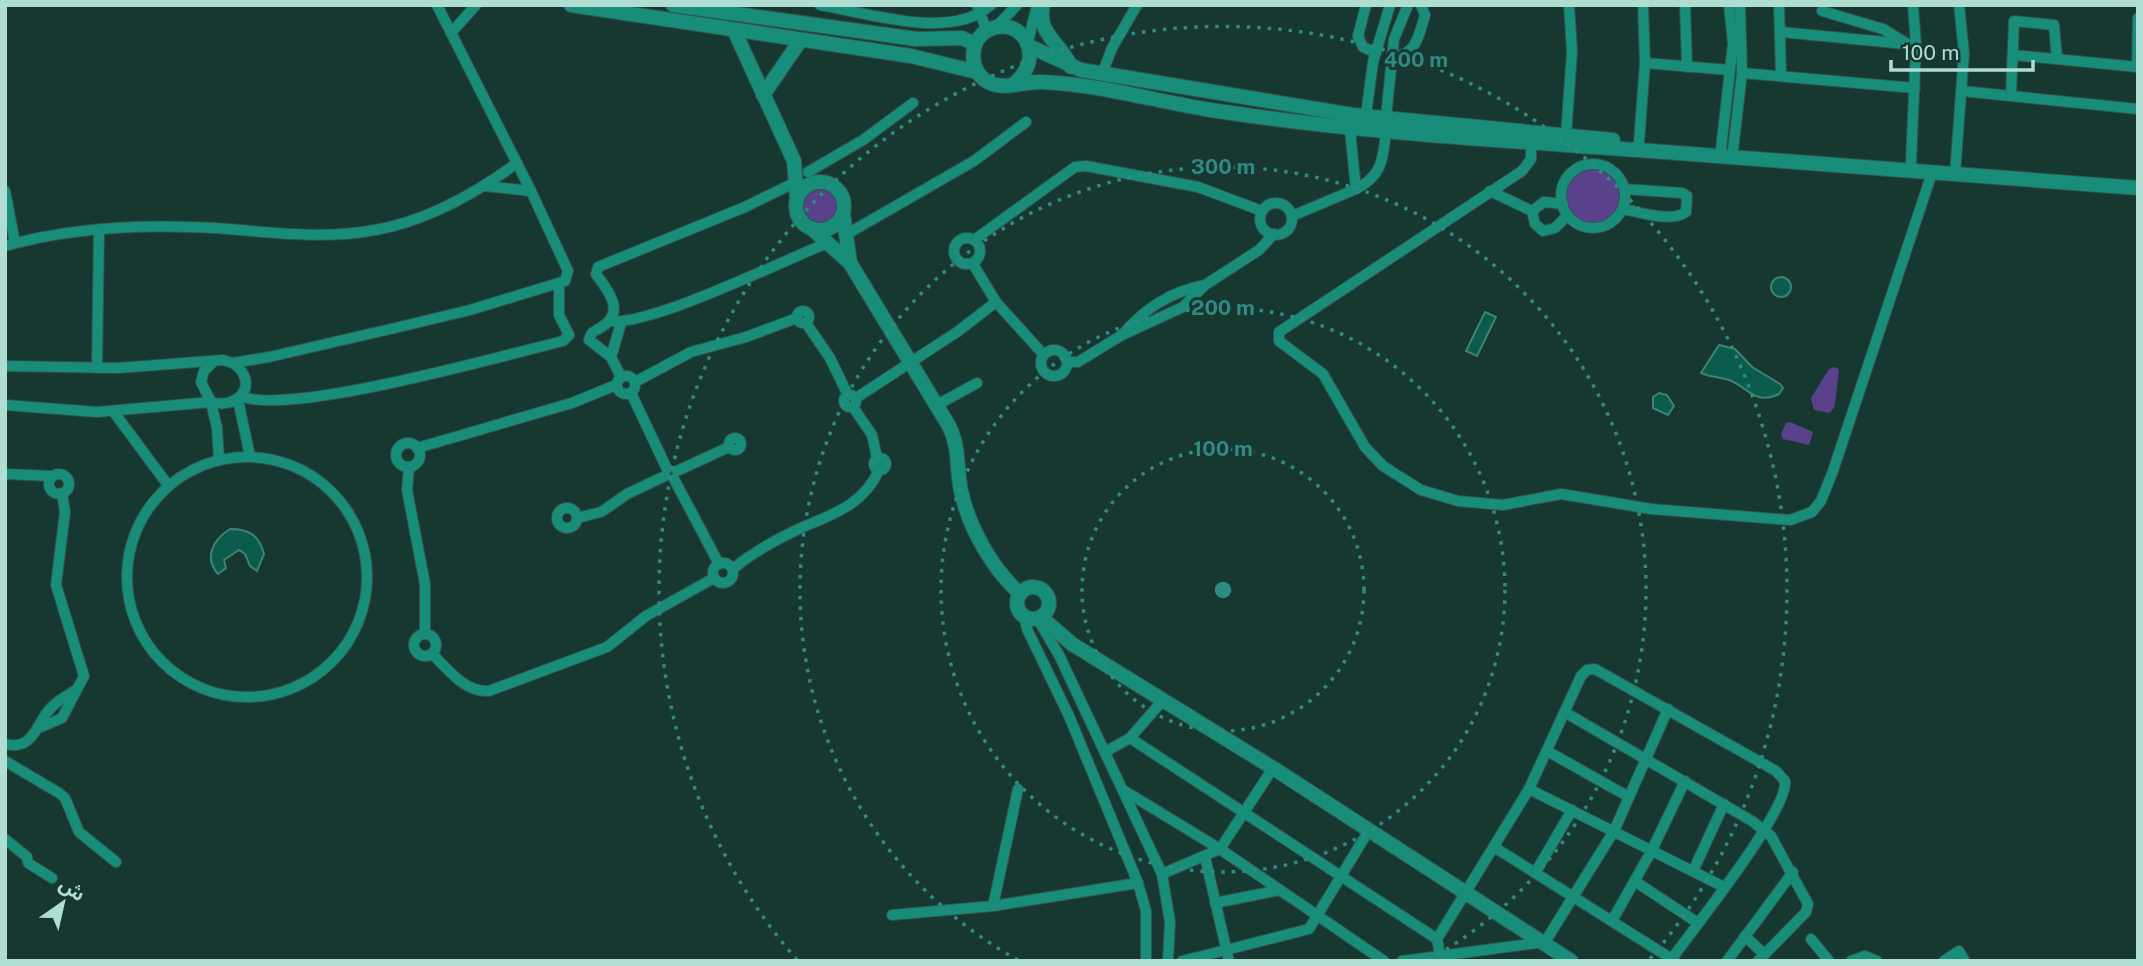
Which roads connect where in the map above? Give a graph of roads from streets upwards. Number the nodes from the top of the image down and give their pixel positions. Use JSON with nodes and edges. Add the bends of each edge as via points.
{"nodes":[{"id":1,"x":437,"y":5,"type":"edge"},
{"id":2,"x":477,"y":5,"type":"edge"},
{"id":3,"x":571,"y":5,"type":"edge"},
{"id":4,"x":673,"y":5,"type":"edge"},
{"id":5,"x":820,"y":5,"type":"edge"},
{"id":6,"x":990,"y":5,"type":"edge"},
{"id":7,"x":1017,"y":5,"type":"edge"},
{"id":8,"x":1037,"y":5,"type":"edge"},
{"id":9,"x":1043,"y":5,"type":"edge"},
{"id":10,"x":1138,"y":5,"type":"edge"},
{"id":11,"x":1366,"y":5,"type":"edge"},
{"id":12,"x":1391,"y":5,"type":"edge"},
{"id":13,"x":1408,"y":5,"type":"edge"},
{"id":14,"x":1421,"y":5,"type":"edge"},
{"id":15,"x":1569,"y":5,"type":"edge"},
{"id":16,"x":1643,"y":5,"type":"edge"},
{"id":17,"x":1685,"y":5,"type":"edge"},
{"id":18,"x":1730,"y":5,"type":"edge"},
{"id":19,"x":1740,"y":5,"type":"edge"},
{"id":20,"x":1779,"y":5,"type":"edge"},
{"id":21,"x":1913,"y":5,"type":"edge"},
{"id":22,"x":1959,"y":5,"type":"edge"},
{"id":23,"x":1822,"y":8,"type":"edge"},
{"id":24,"x":979,"y":9,"type":"edge"},
{"id":25,"x":2138,"y":18,"type":"edge"},
{"id":26,"x":991,"y":29,"type":"junction"},
{"id":27,"x":734,"y":30,"type":"junction"},
{"id":28,"x":451,"y":33,"type":"junction"},
{"id":29,"x":1781,"y":33,"type":"junction"},
{"id":30,"x":1826,"y":37,"type":"junction"},
{"id":31,"x":800,"y":41,"type":"junction"},
{"id":32,"x":975,"y":44,"type":"junction"},
{"id":33,"x":1028,"y":44,"type":"junction"},
{"id":34,"x":1912,"y":44,"type":"junction"},
{"id":35,"x":1376,"y":53,"type":"junction"},
{"id":36,"x":1392,"y":55,"type":"junction"},
{"id":37,"x":2013,"y":55,"type":"junction"},
{"id":38,"x":2057,"y":59,"type":"junction"},
{"id":39,"x":1645,"y":63,"type":"junction"},
{"id":40,"x":1687,"y":66,"type":"junction"},
{"id":41,"x":1071,"y":67,"type":"junction"},
{"id":42,"x":2137,"y":67,"type":"edge"},
{"id":43,"x":1730,"y":70,"type":"junction"},
{"id":44,"x":977,"y":72,"type":"junction"},
{"id":45,"x":1742,"y":73,"type":"junction"},
{"id":46,"x":1102,"y":74,"type":"junction"},
{"id":47,"x":1781,"y":74,"type":"junction"},
{"id":48,"x":1015,"y":83,"type":"junction"},
{"id":49,"x":1915,"y":88,"type":"junction"},
{"id":50,"x":1369,"y":89,"type":"junction"},
{"id":51,"x":1962,"y":91,"type":"junction"},
{"id":52,"x":1388,"y":92,"type":"junction"},
{"id":53,"x":2011,"y":94,"type":"junction"},
{"id":54,"x":762,"y":95,"type":"junction"},
{"id":55,"x":913,"y":103,"type":"dead end"},
{"id":56,"x":2138,"y":108,"type":"edge"},
{"id":57,"x":1366,"y":116,"type":"junction"},
{"id":58,"x":1386,"y":117,"type":"junction"},
{"id":59,"x":1026,"y":122,"type":"dead end"},
{"id":60,"x":1350,"y":130,"type":"junction"},
{"id":61,"x":1386,"y":133,"type":"junction"},
{"id":62,"x":1566,"y":135,"type":"junction"},
{"id":63,"x":1639,"y":142,"type":"junction"},
{"id":64,"x":1531,"y":143,"type":"junction"},
{"id":65,"x":1581,"y":148,"type":"junction"},
{"id":66,"x":1612,"y":149,"type":"junction"},
{"id":67,"x":1727,"y":149,"type":"junction"},
{"id":68,"x":794,"y":161,"type":"junction"},
{"id":69,"x":517,"y":163,"type":"junction"},
{"id":70,"x":1911,"y":163,"type":"junction"},
{"id":71,"x":1580,"y":167,"type":"junction"},
{"id":72,"x":1611,"y":170,"type":"junction"},
{"id":73,"x":1955,"y":170,"type":"junction"},
{"id":74,"x":808,"y":172,"type":"junction"},
{"id":75,"x":1932,"y":173,"type":"junction"},
{"id":76,"x":2138,"y":180,"type":"edge"},
{"id":77,"x":796,"y":182,"type":"junction"},
{"id":78,"x":823,"y":182,"type":"junction"},
{"id":79,"x":485,"y":186,"type":"junction"},
{"id":80,"x":2138,"y":188,"type":"edge"},
{"id":81,"x":1356,"y":189,"type":"junction"},
{"id":82,"x":1624,"y":189,"type":"junction"},
{"id":83,"x":5,"y":191,"type":"edge"},
{"id":84,"x":531,"y":191,"type":"junction"},
{"id":85,"x":1490,"y":191,"type":"junction"},
{"id":86,"x":797,"y":200,"type":"junction"},
{"id":87,"x":1565,"y":209,"type":"junction"},
{"id":88,"x":1622,"y":209,"type":"junction"},
{"id":89,"x":1262,"y":211,"type":"junction"},
{"id":90,"x":1532,"y":211,"type":"junction"},
{"id":91,"x":843,"y":213,"type":"junction"},
{"id":92,"x":1292,"y":216,"type":"junction"},
{"id":93,"x":811,"y":228,"type":"junction"},
{"id":94,"x":99,"y":230,"type":"junction"},
{"id":95,"x":847,"y":234,"type":"junction"},
{"id":96,"x":1274,"y":234,"type":"junction"},
{"id":97,"x":974,"y":240,"type":"junction"},
{"id":98,"x":827,"y":243,"type":"junction"},
{"id":99,"x":10,"y":245,"type":"edge"},
{"id":100,"x":850,"y":263,"type":"junction"},
{"id":101,"x":973,"y":264,"type":"junction"},
{"id":102,"x":559,"y":284,"type":"junction"},
{"id":103,"x":1205,"y":285,"type":"junction"},
{"id":104,"x":996,"y":302,"type":"junction"},
{"id":105,"x":608,"y":321,"type":"junction"},
{"id":106,"x":621,"y":323,"type":"junction"},
{"id":107,"x":1122,"y":335,"type":"junction"},
{"id":108,"x":1043,"y":354,"type":"junction"},
{"id":109,"x":611,"y":357,"type":"junction"},
{"id":110,"x":912,"y":362,"type":"junction"},
{"id":111,"x":1067,"y":362,"type":"junction"},
{"id":112,"x":212,"y":363,"type":"junction"},
{"id":113,"x":233,"y":363,"type":"junction"},
{"id":114,"x":5,"y":366,"type":"edge"},
{"id":115,"x":97,"y":368,"type":"junction"},
{"id":116,"x":619,"y":381,"type":"junction"},
{"id":117,"x":976,"y":383,"type":"dead end"},
{"id":118,"x":633,"y":388,"type":"junction"},
{"id":119,"x":239,"y":398,"type":"junction"},
{"id":120,"x":852,"y":400,"type":"junction"},
{"id":121,"x":211,"y":402,"type":"junction"},
{"id":122,"x":5,"y":405,"type":"edge"},
{"id":123,"x":937,"y":405,"type":"junction"},
{"id":124,"x":113,"y":411,"type":"junction"},
{"id":125,"x":417,"y":447,"type":"junction"},
{"id":126,"x":729,"y":447,"type":"dead end"},
{"id":127,"x":250,"y":456,"type":"junction"},
{"id":128,"x":219,"y":458,"type":"junction"},
{"id":129,"x":409,"y":468,"type":"junction"},
{"id":130,"x":5,"y":474,"type":"edge"},
{"id":131,"x":671,"y":474,"type":"junction"},
{"id":132,"x":168,"y":485,"type":"junction"},
{"id":133,"x":577,"y":517,"type":"dead end"},
{"id":134,"x":719,"y":564,"type":"junction"},
{"id":135,"x":733,"y":569,"type":"junction"},
{"id":136,"x":714,"y":578,"type":"junction"},
{"id":137,"x":1020,"y":594,"type":"junction"},
{"id":138,"x":1034,"y":617,"type":"junction"},
{"id":139,"x":425,"y":634,"type":"junction"},
{"id":140,"x":432,"y":654,"type":"junction"},
{"id":141,"x":1164,"y":699,"type":"junction"},
{"id":142,"x":1668,"y":709,"type":"junction"},
{"id":143,"x":1566,"y":713,"type":"junction"},
{"id":144,"x":1130,"y":738,"type":"junction"},
{"id":145,"x":5,"y":744,"type":"edge"},
{"id":146,"x":1548,"y":751,"type":"junction"},
{"id":147,"x":1105,"y":752,"type":"junction"},
{"id":148,"x":1646,"y":758,"type":"junction"},
{"id":149,"x":5,"y":761,"type":"edge"},
{"id":150,"x":1273,"y":768,"type":"junction"},
{"id":151,"x":1685,"y":781,"type":"junction"},
{"id":152,"x":1018,"y":789,"type":"dead end"},
{"id":153,"x":1530,"y":789,"type":"junction"},
{"id":154,"x":1123,"y":790,"type":"junction"},
{"id":155,"x":1629,"y":797,"type":"junction"},
{"id":156,"x":1724,"y":804,"type":"junction"},
{"id":157,"x":1572,"y":810,"type":"junction"},
{"id":158,"x":1244,"y":812,"type":"junction"},
{"id":159,"x":1765,"y":829,"type":"junction"},
{"id":160,"x":1369,"y":830,"type":"junction"},
{"id":161,"x":1614,"y":831,"type":"junction"},
{"id":162,"x":5,"y":839,"type":"edge"},
{"id":163,"x":1494,"y":847,"type":"junction"},
{"id":164,"x":1220,"y":849,"type":"junction"},
{"id":165,"x":1653,"y":850,"type":"junction"},
{"id":166,"x":1205,"y":857,"type":"junction"},
{"id":167,"x":116,"y":862,"type":"dead end"},
{"id":168,"x":1693,"y":871,"type":"junction"},
{"id":169,"x":1793,"y":872,"type":"junction"},
{"id":170,"x":1535,"y":873,"type":"junction"},
{"id":171,"x":1162,"y":874,"type":"junction"},
{"id":172,"x":1340,"y":876,"type":"junction"},
{"id":173,"x":52,"y":878,"type":"dead end"},
{"id":174,"x":1636,"y":882,"type":"junction"},
{"id":175,"x":1138,"y":883,"type":"junction"},
{"id":176,"x":1724,"y":887,"type":"junction"},
{"id":177,"x":1280,"y":890,"type":"junction"},
{"id":178,"x":1466,"y":892,"type":"junction"},
{"id":179,"x":1574,"y":896,"type":"junction"},
{"id":180,"x":1215,"y":903,"type":"junction"},
{"id":181,"x":993,"y":906,"type":"junction"},
{"id":182,"x":892,"y":915,"type":"dead end"},
{"id":183,"x":1318,"y":915,"type":"junction"},
{"id":184,"x":1613,"y":919,"type":"junction"},
{"id":185,"x":1698,"y":923,"type":"junction"},
{"id":186,"x":1745,"y":936,"type":"junction"},
{"id":187,"x":1437,"y":939,"type":"junction"},
{"id":188,"x":1811,"y":939,"type":"dead end"},
{"id":189,"x":1545,"y":942,"type":"junction"},
{"id":190,"x":1228,"y":956,"type":"edge"},
{"id":191,"x":1440,"y":956,"type":"junction"},
{"id":192,"x":1761,"y":958,"type":"edge"},
{"id":193,"x":1672,"y":960,"type":"edge"},
{"id":194,"x":1146,"y":961,"type":"edge"},
{"id":195,"x":1168,"y":961,"type":"edge"},
{"id":196,"x":1182,"y":961,"type":"edge"},
{"id":197,"x":1384,"y":961,"type":"edge"},
{"id":198,"x":1402,"y":961,"type":"edge"},
{"id":199,"x":1571,"y":961,"type":"edge"},
{"id":200,"x":1727,"y":961,"type":"edge"},
{"id":201,"x":1829,"y":961,"type":"edge"},
{"id":202,"x":1851,"y":961,"type":"edge"},
{"id":203,"x":1877,"y":961,"type":"edge"},
{"id":204,"x":1944,"y":961,"type":"edge"},
{"id":205,"x":1965,"y":961,"type":"edge"}],
"edges":[{"from":1,"to":28,"type":"street"},
{"from":2,"to":28,"type":"street"},
{"from":3,"to":27,"type":"street"},
{"from":4,"to":32,"type":"street","via":[[916,39],[962,38]]},
{"from":5,"to":24,"type":"street","via":[[941,25],[966,21]]},
{"from":6,"to":24,"type":"street"},
{"from":7,"to":26,"type":"street"},
{"from":8,"to":33,"type":"street"},
{"from":9,"to":41,"type":"street","via":[[1046,34]]},
{"from":10,"to":46,"type":"street","via":[[1108,54]]},
{"from":11,"to":35,"type":"street","via":[[1357,36],[1363,47]]},
{"from":12,"to":35,"type":"street"},
{"from":13,"to":36,"type":"street"},
{"from":14,"to":36,"type":"street","via":[[1425,15],[1413,49]]},
{"from":15,"to":62,"type":"street","via":[[1572,52]]},
{"from":16,"to":39,"type":"street"},
{"from":17,"to":40,"type":"street"},
{"from":18,"to":43,"type":"street"},
{"from":19,"to":45,"type":"street"},
{"from":20,"to":29,"type":"street"},
{"from":21,"to":34,"type":"street"},
{"from":22,"to":51,"type":"street"},
{"from":23,"to":30,"type":"street"},
{"from":23,"to":34,"type":"street"},
{"from":24,"to":26,"type":"street"},
{"from":25,"to":42,"type":"street"},
{"from":26,"to":32,"type":"street"},
{"from":26,"to":33,"type":"street","via":[[1008,28]]},
{"from":27,"to":31,"type":"street"},
{"from":27,"to":54,"type":"street"},
{"from":28,"to":69,"type":"street"},
{"from":29,"to":30,"type":"street"},
{"from":29,"to":47,"type":"street"},
{"from":30,"to":34,"type":"street"},
{"from":31,"to":44,"type":"street","via":[[911,56]]},
{"from":31,"to":54,"type":"street"},
{"from":32,"to":44,"type":"street","via":[[972,59]]},
{"from":33,"to":41,"type":"street"},
{"from":33,"to":48,"type":"street","via":[[1031,61],[1026,74]]},
{"from":34,"to":49,"type":"street"},
{"from":35,"to":50,"type":"street"},
{"from":36,"to":52,"type":"street"},
{"from":37,"to":38,"type":"street"},
{"from":37,"to":38,"type":"street","via":[[2015,21],[2054,25]]},
{"from":37,"to":53,"type":"street"},
{"from":38,"to":42,"type":"street"},
{"from":39,"to":40,"type":"street"},
{"from":39,"to":63,"type":"street"},
{"from":40,"to":43,"type":"street"},
{"from":41,"to":46,"type":"street"},
{"from":43,"to":67,"type":"street"},
{"from":44,"to":48,"type":"street","via":[[987,82]]},
{"from":45,"to":47,"type":"street"},
{"from":45,"to":67,"type":"street"},
{"from":46,"to":57,"type":"street"},
{"from":47,"to":49,"type":"street"},
{"from":48,"to":60,"type":"street","via":[[1076,86]]},
{"from":49,"to":70,"type":"street"},
{"from":50,"to":52,"type":"street"},
{"from":50,"to":57,"type":"street"},
{"from":51,"to":53,"type":"street"},
{"from":51,"to":73,"type":"street"},
{"from":52,"to":58,"type":"street"},
{"from":53,"to":56,"type":"street"},
{"from":54,"to":68,"type":"street"},
{"from":55,"to":74,"type":"street"},
{"from":57,"to":58,"type":"street"},
{"from":58,"to":62,"type":"street"},
{"from":59,"to":95,"type":"street","via":[[974,161]]},
{"from":60,"to":61,"type":"street"},
{"from":60,"to":81,"type":"street"},
{"from":61,"to":64,"type":"street"},
{"from":61,"to":81,"type":"street","via":[[1381,168]]},
{"from":62,"to":63,"type":"street"},
{"from":63,"to":67,"type":"street"},
{"from":64,"to":65,"type":"street"},
{"from":64,"to":85,"type":"street","via":[[1531,159],[1522,171]]},
{"from":65,"to":66,"type":"street"},
{"from":65,"to":71,"type":"street"},
{"from":66,"to":72,"type":"street"},
{"from":66,"to":75,"type":"street"},
{"from":67,"to":70,"type":"street"},
{"from":68,"to":74,"type":"street"},
{"from":68,"to":77,"type":"street"},
{"from":69,"to":79,"type":"street"},
{"from":69,"to":84,"type":"street"},
{"from":70,"to":73,"type":"street"},
{"from":71,"to":72,"type":"street","via":[[1595,164]]},
{"from":71,"to":87,"type":"street","via":[[1563,187]]},
{"from":72,"to":82,"type":"street"},
{"from":73,"to":75,"type":"street"},
{"from":73,"to":76,"type":"street"},
{"from":73,"to":80,"type":"street"},
{"from":74,"to":78,"type":"street"},
{"from":75,"to":85,"type":"street","via":[[1826,490],[1812,512],[1790,520],[1651,509],[1561,494],[1503,505],[1468,503],[1406,482],[1365,447],[1324,373],[1287,350],[1279,341],[1279,332]]},
{"from":77,"to":86,"type":"street"},
{"from":77,"to":105,"type":"street","via":[[598,267],[597,277],[614,301]]},
{"from":78,"to":86,"type":"street","via":[[804,188]]},
{"from":78,"to":91,"type":"street","via":[[840,192]]},
{"from":79,"to":84,"type":"street"},
{"from":79,"to":94,"type":"street","via":[[431,213],[375,230],[320,234],[161,227]]},
{"from":81,"to":92,"type":"street"},
{"from":82,"to":88,"type":"street"},
{"from":82,"to":88,"type":"street","via":[[1682,193],[1687,196],[1686,212],[1665,216]]},
{"from":83,"to":99,"type":"street"},
{"from":84,"to":102,"type":"street","via":[[568,271]]},
{"from":85,"to":90,"type":"street"},
{"from":86,"to":93,"type":"street","via":[[798,213]]},
{"from":87,"to":88,"type":"street","via":[[1578,224],[1599,227],[1617,218]]},
{"from":87,"to":90,"type":"street","via":[[1545,202]]},
{"from":87,"to":90,"type":"street","via":[[1555,228],[1546,231],[1535,224]]},
{"from":89,"to":92,"type":"street","via":[[1278,203]]},
{"from":89,"to":96,"type":"street","via":[[1262,226]]},
{"from":89,"to":97,"type":"street","via":[[1198,187],[1075,167]]},
{"from":91,"to":93,"type":"street","via":[[827,229]]},
{"from":91,"to":95,"type":"street"},
{"from":92,"to":96,"type":"street","via":[[1287,230]]},
{"from":93,"to":98,"type":"street"},
{"from":94,"to":99,"type":"street"},
{"from":94,"to":115,"type":"street"},
{"from":95,"to":100,"type":"street"},
{"from":96,"to":103,"type":"street","via":[[1259,250]]},
{"from":97,"to":101,"type":"street","via":[[981,250]]},
{"from":97,"to":101,"type":"street","via":[[961,239],[954,250],[960,262]]},
{"from":98,"to":100,"type":"street"},
{"from":98,"to":106,"type":"street","via":[[676,306]]},
{"from":100,"to":110,"type":"street"},
{"from":101,"to":104,"type":"street"},
{"from":102,"to":113,"type":"street","via":[[420,322]]},
{"from":102,"to":119,"type":"street","via":[[559,314],[569,335],[563,341],[456,369],[343,391],[266,401]]},
{"from":103,"to":107,"type":"street","via":[[1183,307]]},
{"from":103,"to":107,"type":"street","via":[[1184,289],[1151,306]]},
{"from":104,"to":108,"type":"street"},
{"from":104,"to":110,"type":"street"},
{"from":105,"to":106,"type":"street"},
{"from":105,"to":109,"type":"street","via":[[589,340]]},
{"from":106,"to":109,"type":"street"},
{"from":107,"to":111,"type":"street","via":[[1079,362]]},
{"from":108,"to":111,"type":"street","via":[[1056,349]]},
{"from":108,"to":111,"type":"street","via":[[1041,367],[1051,376],[1064,371]]},
{"from":109,"to":116,"type":"street"},
{"from":110,"to":120,"type":"street"},
{"from":110,"to":123,"type":"street"},
{"from":112,"to":113,"type":"street"},
{"from":112,"to":115,"type":"street"},
{"from":112,"to":121,"type":"street","via":[[201,382]]},
{"from":113,"to":119,"type":"street","via":[[246,380]]},
{"from":114,"to":115,"type":"street"},
{"from":116,"to":118,"type":"street","via":[[629,376]]},
{"from":116,"to":118,"type":"street","via":[[620,392]]},
{"from":116,"to":125,"type":"street","via":[[572,402]]},
{"from":117,"to":123,"type":"street"},
{"from":118,"to":120,"type":"street","via":[[691,352],[802,320],[830,358]]},
{"from":118,"to":131,"type":"street"},
{"from":119,"to":121,"type":"street","via":[[227,405]]},
{"from":119,"to":127,"type":"street"},
{"from":120,"to":135,"type":"street","via":[[872,435],[877,458],[874,466],[879,470],[868,490],[845,509],[781,538]]},
{"from":121,"to":124,"type":"street"},
{"from":121,"to":128,"type":"street"},
{"from":122,"to":124,"type":"street"},
{"from":123,"to":137,"type":"street","via":[[956,440],[960,489],[967,509],[990,561]]},
{"from":124,"to":132,"type":"street"},
{"from":125,"to":129,"type":"street","via":[[420,458]]},
{"from":125,"to":129,"type":"street","via":[[405,443],[395,453],[397,462]]},
{"from":126,"to":131,"type":"street"},
{"from":127,"to":128,"type":"street"},
{"from":127,"to":132,"type":"street","via":[[306,473],[337,497],[362,540],[367,589],[362,613],[338,656],[299,686],[251,697],[207,691],[161,662],[145,642],[127,596],[129,547],[151,503]]},
{"from":128,"to":132,"type":"street"},
{"from":129,"to":139,"type":"street","via":[[407,489],[425,584]]},
{"from":130,"to":145,"type":"street","via":[[53,476],[50,488],[62,494],[65,505],[56,585],[85,670],[83,681],[54,704],[41,727],[19,745]]},
{"from":131,"to":133,"type":"street","via":[[601,512]]},
{"from":131,"to":134,"type":"street"},
{"from":134,"to":135,"type":"street"},
{"from":134,"to":136,"type":"street","via":[[713,570]]},
{"from":135,"to":136,"type":"street","via":[[728,583]]},
{"from":136,"to":140,"type":"street","via":[[646,616],[607,647],[489,691],[461,682]]},
{"from":137,"to":138,"type":"street","via":[[1017,605]]},
{"from":137,"to":138,"type":"street","via":[[1033,587],[1045,593],[1049,606]]},
{"from":138,"to":141,"type":"street"},
{"from":138,"to":147,"type":"street","via":[[1059,655]]},
{"from":138,"to":175,"type":"street","via":[[1027,629],[1069,716]]},
{"from":139,"to":140,"type":"street","via":[[435,641]]},
{"from":139,"to":140,"type":"street","via":[[414,640],[414,649],[420,656]]},
{"from":141,"to":144,"type":"street"},
{"from":141,"to":150,"type":"street"},
{"from":142,"to":143,"type":"street","via":[[1591,669],[1581,676]]},
{"from":142,"to":148,"type":"street"},
{"from":142,"to":159,"type":"street","via":[[1783,777],[1784,794]]},
{"from":143,"to":146,"type":"street"},
{"from":143,"to":148,"type":"street"},
{"from":144,"to":147,"type":"street"},
{"from":144,"to":158,"type":"street"},
{"from":146,"to":153,"type":"street"},
{"from":146,"to":155,"type":"street"},
{"from":147,"to":154,"type":"street"},
{"from":148,"to":151,"type":"street"},
{"from":148,"to":155,"type":"street"},
{"from":149,"to":167,"type":"street","via":[[65,798],[79,832]]},
{"from":150,"to":158,"type":"street"},
{"from":150,"to":160,"type":"street"},
{"from":151,"to":156,"type":"street"},
{"from":151,"to":165,"type":"street"},
{"from":152,"to":181,"type":"street"},
{"from":153,"to":157,"type":"street"},
{"from":153,"to":163,"type":"street"},
{"from":154,"to":164,"type":"street"},
{"from":154,"to":171,"type":"street"},
{"from":155,"to":161,"type":"street"},
{"from":156,"to":159,"type":"street"},
{"from":156,"to":168,"type":"street"},
{"from":157,"to":161,"type":"street"},
{"from":157,"to":170,"type":"street"},
{"from":158,"to":164,"type":"street"},
{"from":158,"to":172,"type":"street"},
{"from":159,"to":169,"type":"street"},
{"from":159,"to":176,"type":"street"},
{"from":160,"to":172,"type":"street"},
{"from":160,"to":178,"type":"street"},
{"from":161,"to":165,"type":"street"},
{"from":161,"to":179,"type":"street"},
{"from":162,"to":173,"type":"street","via":[[27,857],[27,863]]},
{"from":163,"to":170,"type":"street"},
{"from":163,"to":178,"type":"street"},
{"from":164,"to":166,"type":"street"},
{"from":164,"to":177,"type":"street"},
{"from":165,"to":168,"type":"street"},
{"from":165,"to":174,"type":"street"},
{"from":166,"to":171,"type":"street"},
{"from":166,"to":180,"type":"street"},
{"from":168,"to":176,"type":"street"},
{"from":169,"to":186,"type":"street"},
{"from":169,"to":192,"type":"street","via":[[1806,897],[1806,912]]},
{"from":170,"to":179,"type":"street"},
{"from":171,"to":195,"type":"street","via":[[1170,922]]},
{"from":172,"to":183,"type":"street"},
{"from":172,"to":187,"type":"street"},
{"from":174,"to":184,"type":"street"},
{"from":174,"to":185,"type":"street"},
{"from":175,"to":181,"type":"street"},
{"from":175,"to":194,"type":"street","via":[[1146,911]]},
{"from":176,"to":185,"type":"street"},
{"from":177,"to":180,"type":"street"},
{"from":177,"to":183,"type":"street"},
{"from":178,"to":187,"type":"street"},
{"from":178,"to":189,"type":"street"},
{"from":179,"to":184,"type":"street"},
{"from":179,"to":189,"type":"street"},
{"from":180,"to":190,"type":"street"},
{"from":181,"to":182,"type":"street"},
{"from":183,"to":190,"type":"street","via":[[1303,932]]},
{"from":183,"to":197,"type":"street"},
{"from":184,"to":193,"type":"street"},
{"from":185,"to":193,"type":"street"},
{"from":186,"to":192,"type":"street"},
{"from":186,"to":200,"type":"street"},
{"from":187,"to":191,"type":"street"},
{"from":188,"to":201,"type":"street"},
{"from":189,"to":191,"type":"street"},
{"from":189,"to":199,"type":"street"},
{"from":190,"to":196,"type":"street"},
{"from":191,"to":198,"type":"street"},
{"from":202,"to":203,"type":"street","via":[[1865,956]]},
{"from":204,"to":205,"type":"street","via":[[1959,951]]}]}
